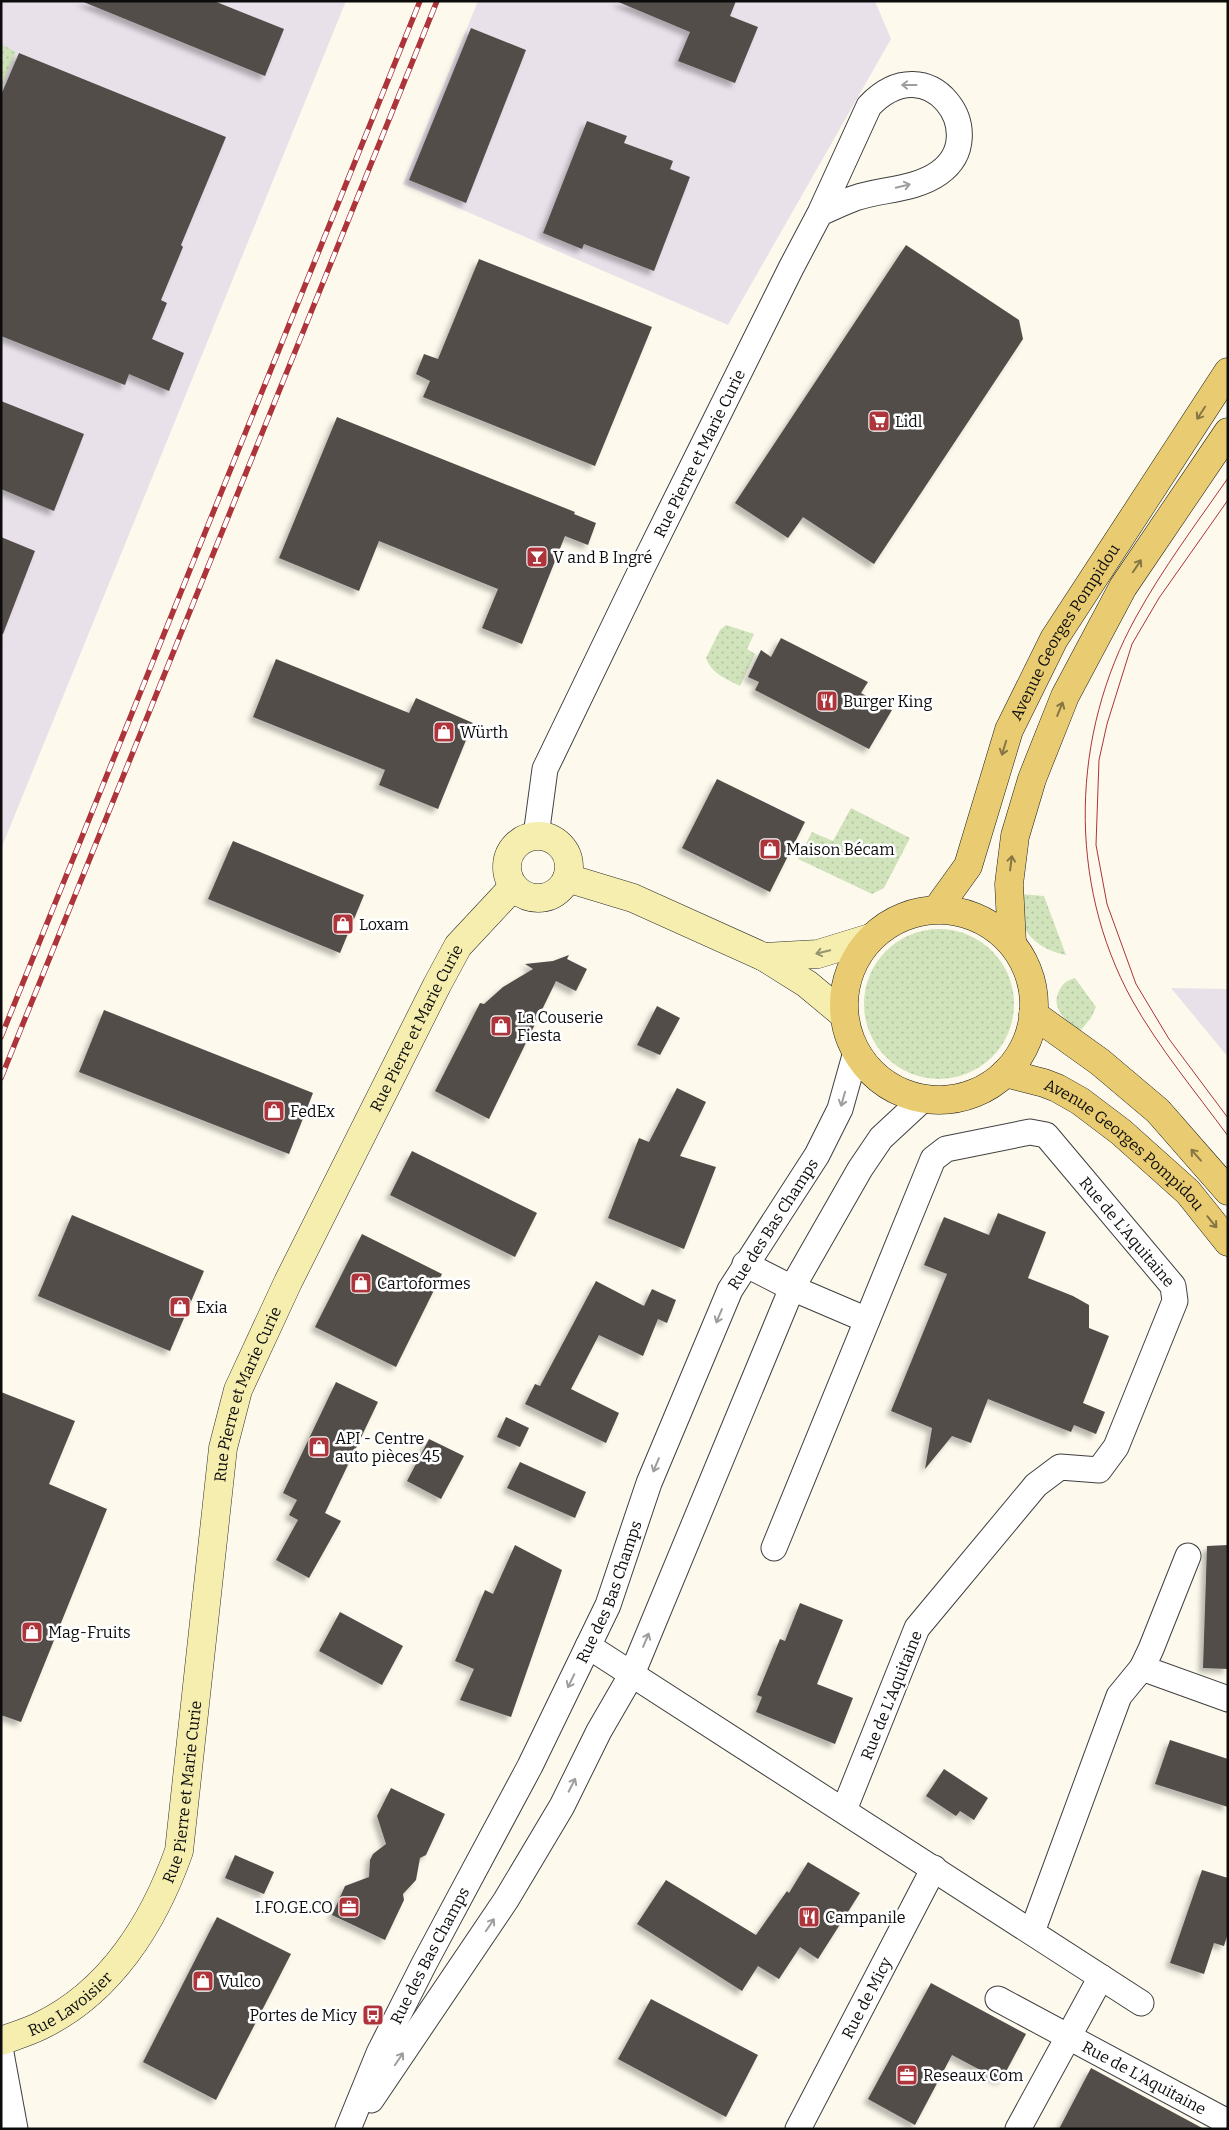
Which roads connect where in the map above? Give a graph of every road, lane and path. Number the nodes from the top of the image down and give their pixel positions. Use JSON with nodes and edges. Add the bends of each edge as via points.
{"nodes":[{"id":1,"x":820,"y":213,"type":"junction"},
{"id":2,"x":1228,"y":372,"type":"edge"},
{"id":3,"x":1228,"y":432,"type":"edge"},
{"id":4,"x":536,"y":836,"type":"junction"},
{"id":5,"x":566,"y":878,"type":"junction"},
{"id":6,"x":513,"y":887,"type":"junction"},
{"id":7,"x":937,"y":909,"type":"junction"},
{"id":8,"x":870,"y":938,"type":"junction"},
{"id":9,"x":1012,"y":943,"type":"junction"},
{"id":10,"x":764,"y":958,"type":"junction"},
{"id":11,"x":844,"y":1014,"type":"junction"},
{"id":12,"x":1033,"y":1014,"type":"junction"},
{"id":13,"x":856,"y":1052,"type":"junction"},
{"id":14,"x":1005,"y":1073,"type":"junction"},
{"id":15,"x":923,"y":1099,"type":"junction"},
{"id":16,"x":1228,"y":1192,"type":"edge"},
{"id":17,"x":1228,"y":1242,"type":"edge"},
{"id":18,"x":745,"y":1264,"type":"junction"},
{"id":19,"x":792,"y":1288,"type":"junction"},
{"id":20,"x":867,"y":1320,"type":"junction"},
{"id":21,"x":774,"y":1548,"type":"dead end"},
{"id":22,"x":1188,"y":1556,"type":"dead end"},
{"id":23,"x":588,"y":1646,"type":"junction"},
{"id":24,"x":1142,"y":1668,"type":"junction"},
{"id":25,"x":632,"y":1674,"type":"junction"},
{"id":26,"x":1228,"y":1699,"type":"edge"},
{"id":27,"x":844,"y":1810,"type":"junction"},
{"id":28,"x":934,"y":1868,"type":"junction"},
{"id":29,"x":1032,"y":1932,"type":"junction"},
{"id":30,"x":128,"y":1952,"type":"joint"},
{"id":31,"x":1101,"y":1977,"type":"junction"},
{"id":32,"x":998,"y":1999,"type":"dead end"},
{"id":33,"x":1141,"y":2003,"type":"dead end"},
{"id":34,"x":1068,"y":2038,"type":"junction"},
{"id":35,"x":1,"y":2041,"type":"edge"},
{"id":36,"x":1,"y":2054,"type":"edge"},
{"id":37,"x":1220,"y":2118,"type":"dead end"},
{"id":38,"x":15,"y":2129,"type":"edge"},
{"id":39,"x":348,"y":2129,"type":"edge"},
{"id":40,"x":352,"y":2129,"type":"edge"},
{"id":41,"x":798,"y":2129,"type":"edge"},
{"id":42,"x":1018,"y":2129,"type":"edge"}],
"edges":[{"from":1,"to":1,"type":"street","name":"Rue Pierre et Marie Curie","one_way":true,"via":[[856,198],[923,182],[940,173],[957,149],[957,119],[951,106],[926,86],[894,86],[880,94],[869,106]]},
{"from":1,"to":4,"type":"street","name":"Rue Pierre et Marie Curie","via":[[545,769]]},
{"from":2,"to":7,"type":"main road","name":"Avenue Georges Pompidou","one_way":true,"via":[[1054,639],[1009,730],[968,866]]},
{"from":9,"to":3,"type":"main road","name":"Avenue Georges Pompidou","one_way":true,"via":[[1009,884],[1014,836],[1032,779],[1065,696],[1123,587]]},
{"from":4,"to":5,"type":"street","via":[[552,839],[564,851],[569,869]]},
{"from":4,"to":6,"type":"street","via":[[518,843],[511,850],[506,869]]},
{"from":5,"to":6,"type":"street","via":[[555,893],[538,898],[529,897]]},
{"from":5,"to":10,"type":"street","via":[[633,898]]},
{"from":6,"to":30,"type":"street","name":"Rue Pierre et Marie Curie","via":[[458,946],[296,1265],[238,1390],[223,1448],[179,1851],[154,1910]]},
{"from":7,"to":8,"type":"main road","via":[[912,913],[889,923]]},
{"from":7,"to":9,"type":"main road","via":[[965,913],[982,920]]},
{"from":8,"to":10,"type":"street","one_way":true,"via":[[818,954]]},
{"from":8,"to":11,"type":"main road","via":[[854,961],[845,987]]},
{"from":9,"to":12,"type":"main road","via":[[1028,973],[1033,993]]},
{"from":10,"to":11,"type":"street","via":[[807,984]]},
{"from":11,"to":13,"type":"main road","via":[[847,1034]]},
{"from":12,"to":14,"type":"main road","via":[[1029,1036]]},
{"from":16,"to":12,"type":"main road","name":"Avenue Georges Pompidou","one_way":true,"via":[[1158,1111],[1100,1062]]},
{"from":13,"to":15,"type":"main road","via":[[873,1074],[896,1090]]},
{"from":13,"to":18,"type":"street","name":"Rue des Bas Champs","one_way":true,"via":[[840,1109],[817,1155]]},
{"from":14,"to":15,"type":"main road","via":[[987,1087],[967,1096],[946,1100]]},
{"from":14,"to":17,"type":"main road","name":"Avenue Georges Pompidou","one_way":true,"via":[[1044,1083],[1080,1101],[1188,1192]]},
{"from":15,"to":19,"type":"street","name":"Rue des Bas Champs","via":[[881,1138]]},
{"from":18,"to":19,"type":"street"},
{"from":18,"to":23,"type":"street","name":"Rue des Bas Champs","one_way":true,"via":[[730,1290],[649,1483],[608,1606]]},
{"from":19,"to":20,"type":"street"},
{"from":25,"to":19,"type":"street","name":"Rue des Bas Champs","one_way":true},
{"from":20,"to":21,"type":"street","name":"Rue de L'Aquitaine"},
{"from":20,"to":27,"type":"street","name":"Rue de L'Aquitaine","via":[[933,1159],[946,1149],[1030,1132],[1046,1134],[1173,1286],[1175,1301],[1116,1447],[1099,1470],[1060,1467],[1036,1485],[917,1628]]},
{"from":22,"to":24,"type":"street"},
{"from":23,"to":25,"type":"street"},
{"from":23,"to":39,"type":"street","name":"Rue des Bas Champs","one_way":true,"via":[[530,1766],[379,2052]]},
{"from":24,"to":26,"type":"street"},
{"from":24,"to":29,"type":"street","via":[[1119,1696]]},
{"from":25,"to":27,"type":"street"},
{"from":40,"to":25,"type":"street","name":"Rue des Bas Champs","one_way":true,"via":[[506,1900],[562,1806]]},
{"from":27,"to":28,"type":"street"},
{"from":28,"to":29,"type":"street"},
{"from":28,"to":41,"type":"street","name":"Rue de Micy"},
{"from":29,"to":31,"type":"street"},
{"from":30,"to":35,"type":"street","name":"Rue Lavoisier","via":[[96,1988],[70,2008],[41,2026]]},
{"from":31,"to":33,"type":"street"},
{"from":31,"to":34,"type":"street","name":"Rue de L'Aquitaine"},
{"from":32,"to":34,"type":"street","name":"Rue de L'Aquitaine"},
{"from":34,"to":37,"type":"street","name":"Rue de L'Aquitaine"},
{"from":34,"to":42,"type":"street","name":"Rue de L'Aquitaine"},
{"from":36,"to":38,"type":"street"}]}
